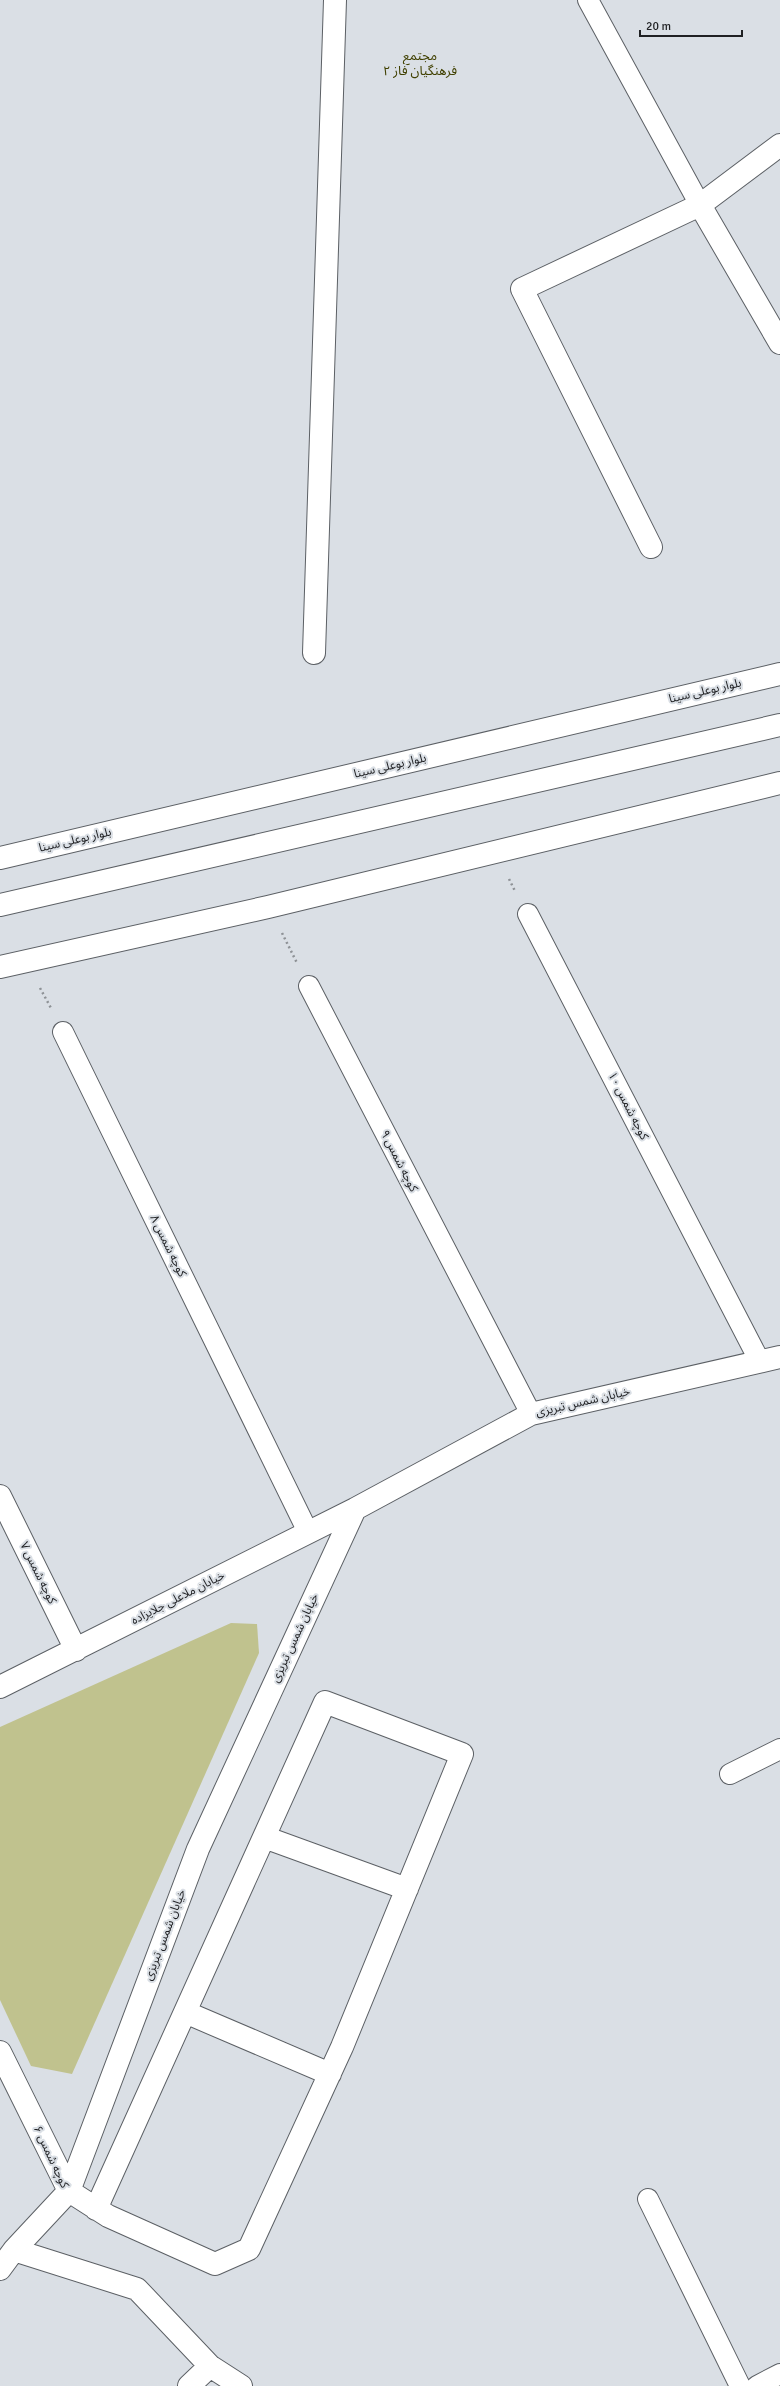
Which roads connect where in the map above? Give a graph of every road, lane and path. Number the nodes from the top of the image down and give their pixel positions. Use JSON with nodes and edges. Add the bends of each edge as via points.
{"nodes":[{"id":1,"x":335,"y":0,"type":"edge"},
{"id":2,"x":588,"y":0,"type":"edge"},
{"id":3,"x":780,"y":145,"type":"edge"},
{"id":4,"x":700,"y":205,"type":"junction"},
{"id":5,"x":780,"y":343,"type":"edge"},
{"id":6,"x":651,"y":547,"type":"dead end"},
{"id":7,"x":314,"y":653,"type":"dead end"},
{"id":8,"x":780,"y":674,"type":"edge"},
{"id":9,"x":780,"y":725,"type":"edge"},
{"id":10,"x":780,"y":783,"type":"edge"},
{"id":11,"x":494,"y":851,"type":"junction"},
{"id":12,"x":0,"y":858,"type":"edge"},
{"id":13,"x":0,"y":905,"type":"edge"},
{"id":14,"x":268,"y":907,"type":"junction"},
{"id":15,"x":528,"y":914,"type":"joint"},
{"id":16,"x":26,"y":961,"type":"junction"},
{"id":17,"x":0,"y":967,"type":"edge"},
{"id":18,"x":309,"y":986,"type":"joint"},
{"id":19,"x":63,"y":1032,"type":"joint"},
{"id":20,"x":770,"y":1359,"type":"edge"},
{"id":21,"x":531,"y":1414,"type":"junction"},
{"id":22,"x":0,"y":1496,"type":"edge"},
{"id":23,"x":355,"y":1509,"type":"junction"},
{"id":24,"x":308,"y":1532,"type":"junction"},
{"id":25,"x":76,"y":1650,"type":"junction"},
{"id":26,"x":0,"y":1687,"type":"edge"},
{"id":27,"x":780,"y":1749,"type":"edge"},
{"id":28,"x":730,"y":1774,"type":"dead end"},
{"id":29,"x":264,"y":1837,"type":"junction"},
{"id":30,"x":407,"y":1888,"type":"junction"},
{"id":31,"x":185,"y":2012,"type":"junction"},
{"id":32,"x":0,"y":2052,"type":"edge"},
{"id":33,"x":330,"y":2074,"type":"junction"},
{"id":34,"x":69,"y":2191,"type":"junction"},
{"id":35,"x":648,"y":2199,"type":"dead end"},
{"id":36,"x":96,"y":2209,"type":"junction"},
{"id":37,"x":14,"y":2250,"type":"junction"},
{"id":38,"x":0,"y":2269,"type":"edge"},
{"id":39,"x":210,"y":2366,"type":"junction"},
{"id":40,"x":780,"y":2374,"type":"edge"},
{"id":41,"x":189,"y":2386,"type":"edge"},
{"id":42,"x":241,"y":2386,"type":"edge"},
{"id":43,"x":740,"y":2386,"type":"edge"},
{"id":44,"x":756,"y":2386,"type":"edge"}],
"edges":[{"from":1,"to":7,"type":"street"},
{"from":2,"to":4,"type":"lane"},
{"from":3,"to":4,"type":"street"},
{"from":4,"to":5,"type":"street"},
{"from":4,"to":6,"type":"street","via":[[522,289]]},
{"from":8,"to":12,"type":"street","name":"بلوار بوعلی سینا"},
{"from":9,"to":13,"type":"street"},
{"from":10,"to":11,"type":"street"},
{"from":11,"to":14,"type":"street"},
{"from":11,"to":15,"type":"path"},
{"from":14,"to":16,"type":"street"},
{"from":14,"to":18,"type":"path"},
{"from":15,"to":20,"type":"lane","name":"کوچه شمس ۱۰"},
{"from":16,"to":17,"type":"street"},
{"from":16,"to":19,"type":"path"},
{"from":18,"to":21,"type":"lane","name":"کوچه شمس ۹"},
{"from":19,"to":24,"type":"lane","name":"کوچه شمس ۸"},
{"from":20,"to":21,"type":"street","name":"خیابان شمس تبریزی"},
{"from":21,"to":23,"type":"street","name":"خیابان شمس تبریزی"},
{"from":22,"to":25,"type":"street","name":"کوچه شمس ۷"},
{"from":23,"to":24,"type":"street","name":"خیابان ملاعلی جلایزاده"},
{"from":23,"to":34,"type":"street","name":"خیابان شمس تبریزی","via":[[198,1850]]},
{"from":24,"to":25,"type":"street","name":"خیابان ملاعلی جلایزاده"},
{"from":25,"to":26,"type":"street","name":"خیابان ملاعلی جلایزاده"},
{"from":27,"to":28,"type":"lane"},
{"from":29,"to":30,"type":"street"},
{"from":29,"to":30,"type":"street","via":[[325,1702],[462,1754]]},
{"from":29,"to":31,"type":"street"},
{"from":30,"to":33,"type":"street"},
{"from":31,"to":33,"type":"street"},
{"from":31,"to":36,"type":"street"},
{"from":32,"to":34,"type":"street","name":"کوچه شمس ۶"},
{"from":33,"to":36,"type":"street","via":[[249,2249],[215,2264]]},
{"from":34,"to":36,"type":"street"},
{"from":34,"to":37,"type":"street","name":"کوچه شمس ۶"},
{"from":35,"to":43,"type":"lane"},
{"from":37,"to":38,"type":"street","name":"کوچه شمس ۶"},
{"from":37,"to":39,"type":"street","via":[[137,2289]]},
{"from":39,"to":41,"type":"street"},
{"from":39,"to":42,"type":"street"},
{"from":40,"to":44,"type":"lane"}]}
